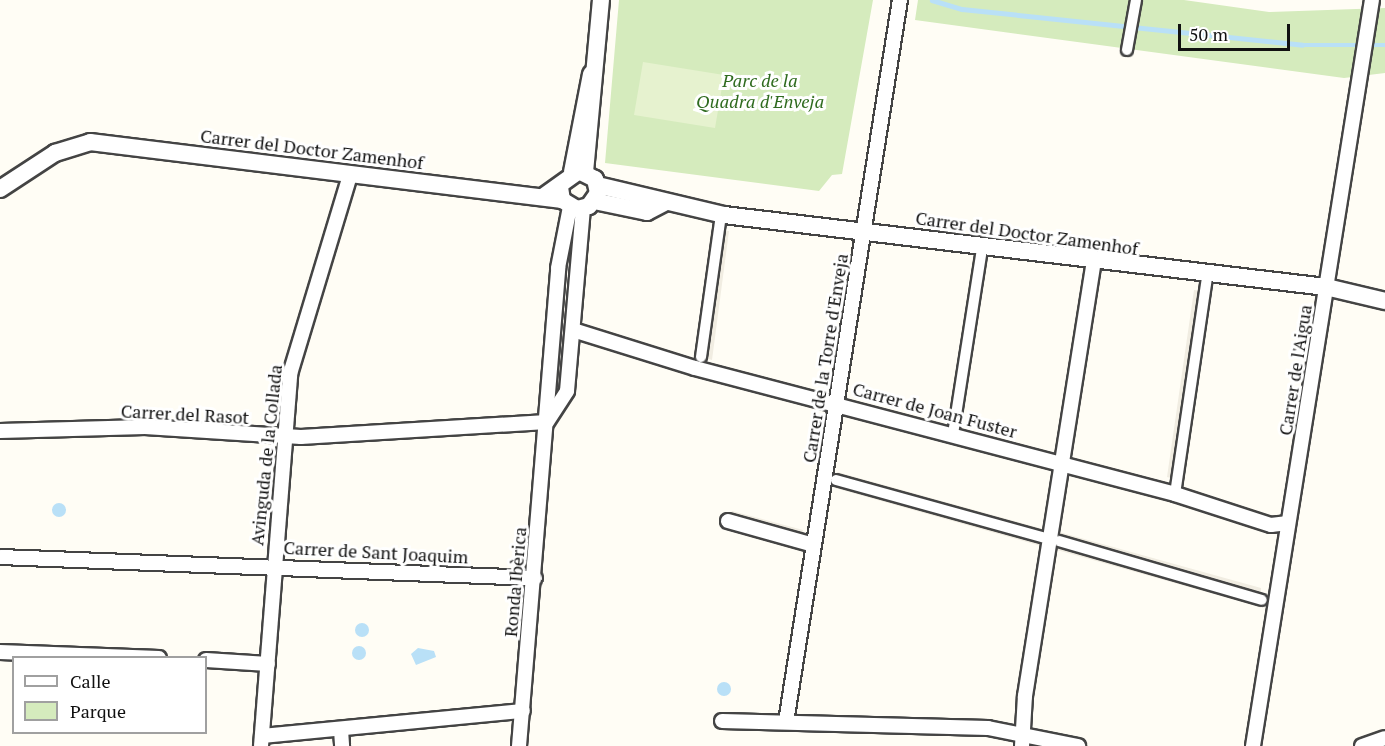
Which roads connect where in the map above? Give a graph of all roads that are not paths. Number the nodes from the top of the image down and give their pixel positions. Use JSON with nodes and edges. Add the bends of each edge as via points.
{"nodes":[{"id":1,"x":601,"y":0,"type":"edge"},
{"id":2,"x":900,"y":0,"type":"edge"},
{"id":3,"x":1136,"y":0,"type":"edge"},
{"id":4,"x":1371,"y":5,"type":"edge"},
{"id":5,"x":1127,"y":50,"type":"dead end"},
{"id":6,"x":579,"y":172,"type":"junction"},
{"id":7,"x":350,"y":175,"type":"junction"},
{"id":8,"x":597,"y":184,"type":"junction"},
{"id":9,"x":0,"y":189,"type":"edge"},
{"id":10,"x":574,"y":201,"type":"junction"},
{"id":11,"x":664,"y":203,"type":"junction"},
{"id":12,"x":721,"y":214,"type":"junction"},
{"id":13,"x":864,"y":231,"type":"junction"},
{"id":14,"x":983,"y":243,"type":"junction"},
{"id":15,"x":1094,"y":262,"type":"junction"},
{"id":16,"x":1207,"y":276,"type":"junction"},
{"id":17,"x":1326,"y":287,"type":"junction"},
{"id":18,"x":1385,"y":301,"type":"edge"},
{"id":19,"x":573,"y":330,"type":"junction"},
{"id":20,"x":698,"y":362,"type":"junction"},
{"id":21,"x":837,"y":402,"type":"junction"},
{"id":22,"x":547,"y":422,"type":"junction"},
{"id":23,"x":0,"y":431,"type":"edge"},
{"id":24,"x":283,"y":434,"type":"junction"},
{"id":25,"x":953,"y":434,"type":"junction"},
{"id":26,"x":1064,"y":465,"type":"junction"},
{"id":27,"x":836,"y":480,"type":"dead end"},
{"id":28,"x":1175,"y":494,"type":"junction"},
{"id":29,"x":728,"y":521,"type":"dead end"},
{"id":30,"x":1288,"y":523,"type":"junction"},
{"id":31,"x":1042,"y":537,"type":"dead end"},
{"id":32,"x":1059,"y":542,"type":"dead end"},
{"id":33,"x":814,"y":545,"type":"junction"},
{"id":34,"x":0,"y":557,"type":"edge"},
{"id":35,"x":274,"y":565,"type":"junction"},
{"id":36,"x":535,"y":578,"type":"junction"},
{"id":37,"x":1262,"y":600,"type":"dead end"},
{"id":38,"x":0,"y":652,"type":"edge"},
{"id":39,"x":127,"y":656,"type":"edge"},
{"id":40,"x":207,"y":660,"type":"edge"},
{"id":41,"x":268,"y":664,"type":"junction"},
{"id":42,"x":523,"y":711,"type":"junction"},
{"id":43,"x":722,"y":721,"type":"dead end"},
{"id":44,"x":786,"y":722,"type":"junction"},
{"id":45,"x":341,"y":730,"type":"junction"},
{"id":46,"x":1385,"y":738,"type":"edge"},
{"id":47,"x":1022,"y":740,"type":"edge"},
{"id":48,"x":261,"y":741,"type":"edge"},
{"id":49,"x":342,"y":746,"type":"edge"},
{"id":50,"x":519,"y":746,"type":"edge"},
{"id":51,"x":1078,"y":746,"type":"edge"},
{"id":52,"x":1253,"y":746,"type":"edge"},
{"id":53,"x":1362,"y":746,"type":"edge"}],
"edges":[{"from":1,"to":6,"type":"street"},
{"from":2,"to":13,"type":"street","name":"Carrer de la Torre d'Enveja"},
{"from":3,"to":5,"type":"street"},
{"from":4,"to":17,"type":"street","name":"Carrer de l'Aigua"},
{"from":6,"to":8,"type":"street"},
{"from":6,"to":10,"type":"street"},
{"from":7,"to":9,"type":"street","name":"Carrer del Doctor Zamenhof","via":[[118,143],[76,144],[25,169]]},
{"from":7,"to":10,"type":"street","name":"Carrer del Doctor Zamenhof"},
{"from":7,"to":24,"type":"street","name":"Avinguda de la Collada","via":[[290,374]]},
{"from":8,"to":10,"type":"street"},
{"from":8,"to":11,"type":"street","name":"Carrer del Doctor Zamenhof"},
{"from":10,"to":11,"type":"street","via":[[647,212]]},
{"from":10,"to":19,"type":"street","name":"Ronda Ibèrica"},
{"from":10,"to":22,"type":"street","name":"Ronda Ibèrica","via":[[558,268]]},
{"from":11,"to":12,"type":"street","name":"Carrer del Doctor Zamenhof"},
{"from":12,"to":13,"type":"street","name":"Carrer del Doctor Zamenhof"},
{"from":12,"to":20,"type":"street"},
{"from":13,"to":14,"type":"street","name":"Carrer del Doctor Zamenhof"},
{"from":13,"to":21,"type":"street","name":"Carrer de la Torre d'Enveja"},
{"from":14,"to":15,"type":"street","name":"Carrer del Doctor Zamenhof"},
{"from":14,"to":25,"type":"street"},
{"from":15,"to":16,"type":"street","name":"Carrer del Doctor Zamenhof"},
{"from":15,"to":26,"type":"street"},
{"from":16,"to":17,"type":"street","name":"Carrer del Doctor Zamenhof"},
{"from":16,"to":28,"type":"street"},
{"from":17,"to":18,"type":"street","name":"Carrer del Doctor Zamenhof"},
{"from":17,"to":30,"type":"street","name":"Carrer de l'Aigua"},
{"from":19,"to":20,"type":"street","name":"Carrer de Joan Fuster"},
{"from":19,"to":22,"type":"street","name":"Ronda Ibèrica","via":[[567,391]]},
{"from":20,"to":21,"type":"street","name":"Carrer de Joan Fuster"},
{"from":21,"to":25,"type":"street","name":"Carrer de Joan Fuster"},
{"from":21,"to":33,"type":"street","name":"Carrer de la Torre d'Enveja"},
{"from":22,"to":24,"type":"street","name":"Carrer del Rasot"},
{"from":22,"to":36,"type":"street","name":"Ronda Ibèrica"},
{"from":23,"to":24,"type":"street","name":"Carrer del Rasot","via":[[145,427]]},
{"from":24,"to":35,"type":"street","name":"Avinguda de la Collada"},
{"from":25,"to":26,"type":"street","name":"Carrer de Joan Fuster"},
{"from":26,"to":28,"type":"street","name":"Carrer de Joan Fuster"},
{"from":26,"to":47,"type":"street"},
{"from":27,"to":31,"type":"street"},
{"from":28,"to":30,"type":"street","name":"Carrer de Joan Fuster","via":[[1271,525]]},
{"from":29,"to":33,"type":"street"},
{"from":30,"to":52,"type":"street","name":"Carrer de l'Aigua"},
{"from":32,"to":37,"type":"street"},
{"from":33,"to":44,"type":"street","name":"Carrer de la Torre d'Enveja"},
{"from":34,"to":35,"type":"street","name":"Carrer de Sant Joaquim"},
{"from":35,"to":36,"type":"street","name":"Carrer de Sant Joaquim"},
{"from":35,"to":41,"type":"street","name":"Avinguda de la Collada"},
{"from":36,"to":42,"type":"street","name":"Ronda Ibèrica"},
{"from":38,"to":39,"type":"street"},
{"from":40,"to":41,"type":"street"},
{"from":41,"to":48,"type":"street","name":"Avinguda de la Collada"},
{"from":42,"to":45,"type":"street"},
{"from":42,"to":50,"type":"street","name":"Ronda Ibèrica"},
{"from":43,"to":44,"type":"street"},
{"from":44,"to":47,"type":"street","via":[[988,728]]},
{"from":45,"to":48,"type":"street"},
{"from":45,"to":49,"type":"street"},
{"from":46,"to":53,"type":"street"},
{"from":47,"to":51,"type":"street"}]}
